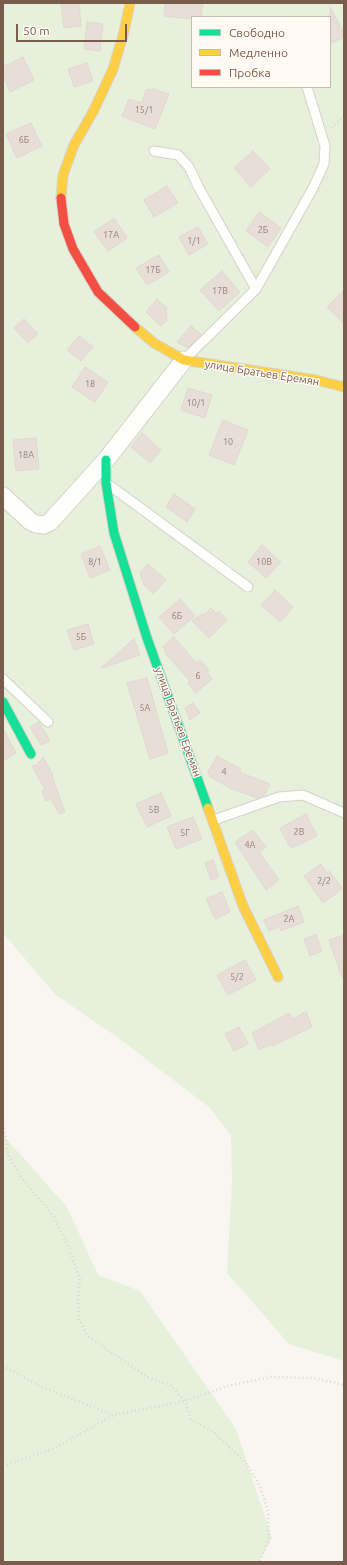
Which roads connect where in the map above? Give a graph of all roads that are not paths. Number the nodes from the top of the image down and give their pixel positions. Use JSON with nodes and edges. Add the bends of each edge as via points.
{"nodes":[{"id":1,"x":130,"y":3,"type":"edge"},
{"id":2,"x":307,"y":88,"type":"edge"},
{"id":3,"x":154,"y":151,"type":"dead end"},
{"id":4,"x":256,"y":288,"type":"junction"},
{"id":5,"x":184,"y":360,"type":"junction"},
{"id":6,"x":343,"y":385,"type":"edge"},
{"id":7,"x":106,"y":460,"type":"junction"},
{"id":8,"x":106,"y":483,"type":"junction"},
{"id":9,"x":3,"y":496,"type":"edge"},
{"id":10,"x":248,"y":587,"type":"dead end"},
{"id":11,"x":3,"y":679,"type":"edge"},
{"id":12,"x":3,"y":702,"type":"edge"},
{"id":13,"x":48,"y":722,"type":"dead end"},
{"id":14,"x":31,"y":754,"type":"dead end"},
{"id":15,"x":344,"y":813,"type":"edge"},
{"id":16,"x":214,"y":820,"type":"junction"},
{"id":17,"x":278,"y":977,"type":"dead end"}],
"edges":[{"from":1,"to":5,"type":"street","name":"улица Братьев Еремян","via":[[113,69],[74,145],[63,175],[61,204],[64,224],[72,249],[98,292],[154,343]]},
{"from":2,"to":4,"type":"lane","via":[[325,146],[324,164]]},
{"from":3,"to":4,"type":"lane","via":[[178,155],[189,166],[198,188]]},
{"from":4,"to":5,"type":"lane","via":[[222,325]]},
{"from":5,"to":6,"type":"street","name":"улица Братьев Еремян"},
{"from":5,"to":7,"type":"street"},
{"from":7,"to":8,"type":"street","name":"улица Братьев Еремян"},
{"from":7,"to":9,"type":"street","via":[[50,522],[44,525],[30,521]]},
{"from":8,"to":10,"type":"lane"},
{"from":8,"to":16,"type":"street","name":"улица Братьев Еремян","via":[[114,533],[147,638]]},
{"from":11,"to":13,"type":"lane"},
{"from":12,"to":14,"type":"street"},
{"from":15,"to":16,"type":"lane","via":[[303,795],[279,797]]},
{"from":16,"to":17,"type":"street","name":"улица Братьев Еремян","via":[[243,906]]}]}
